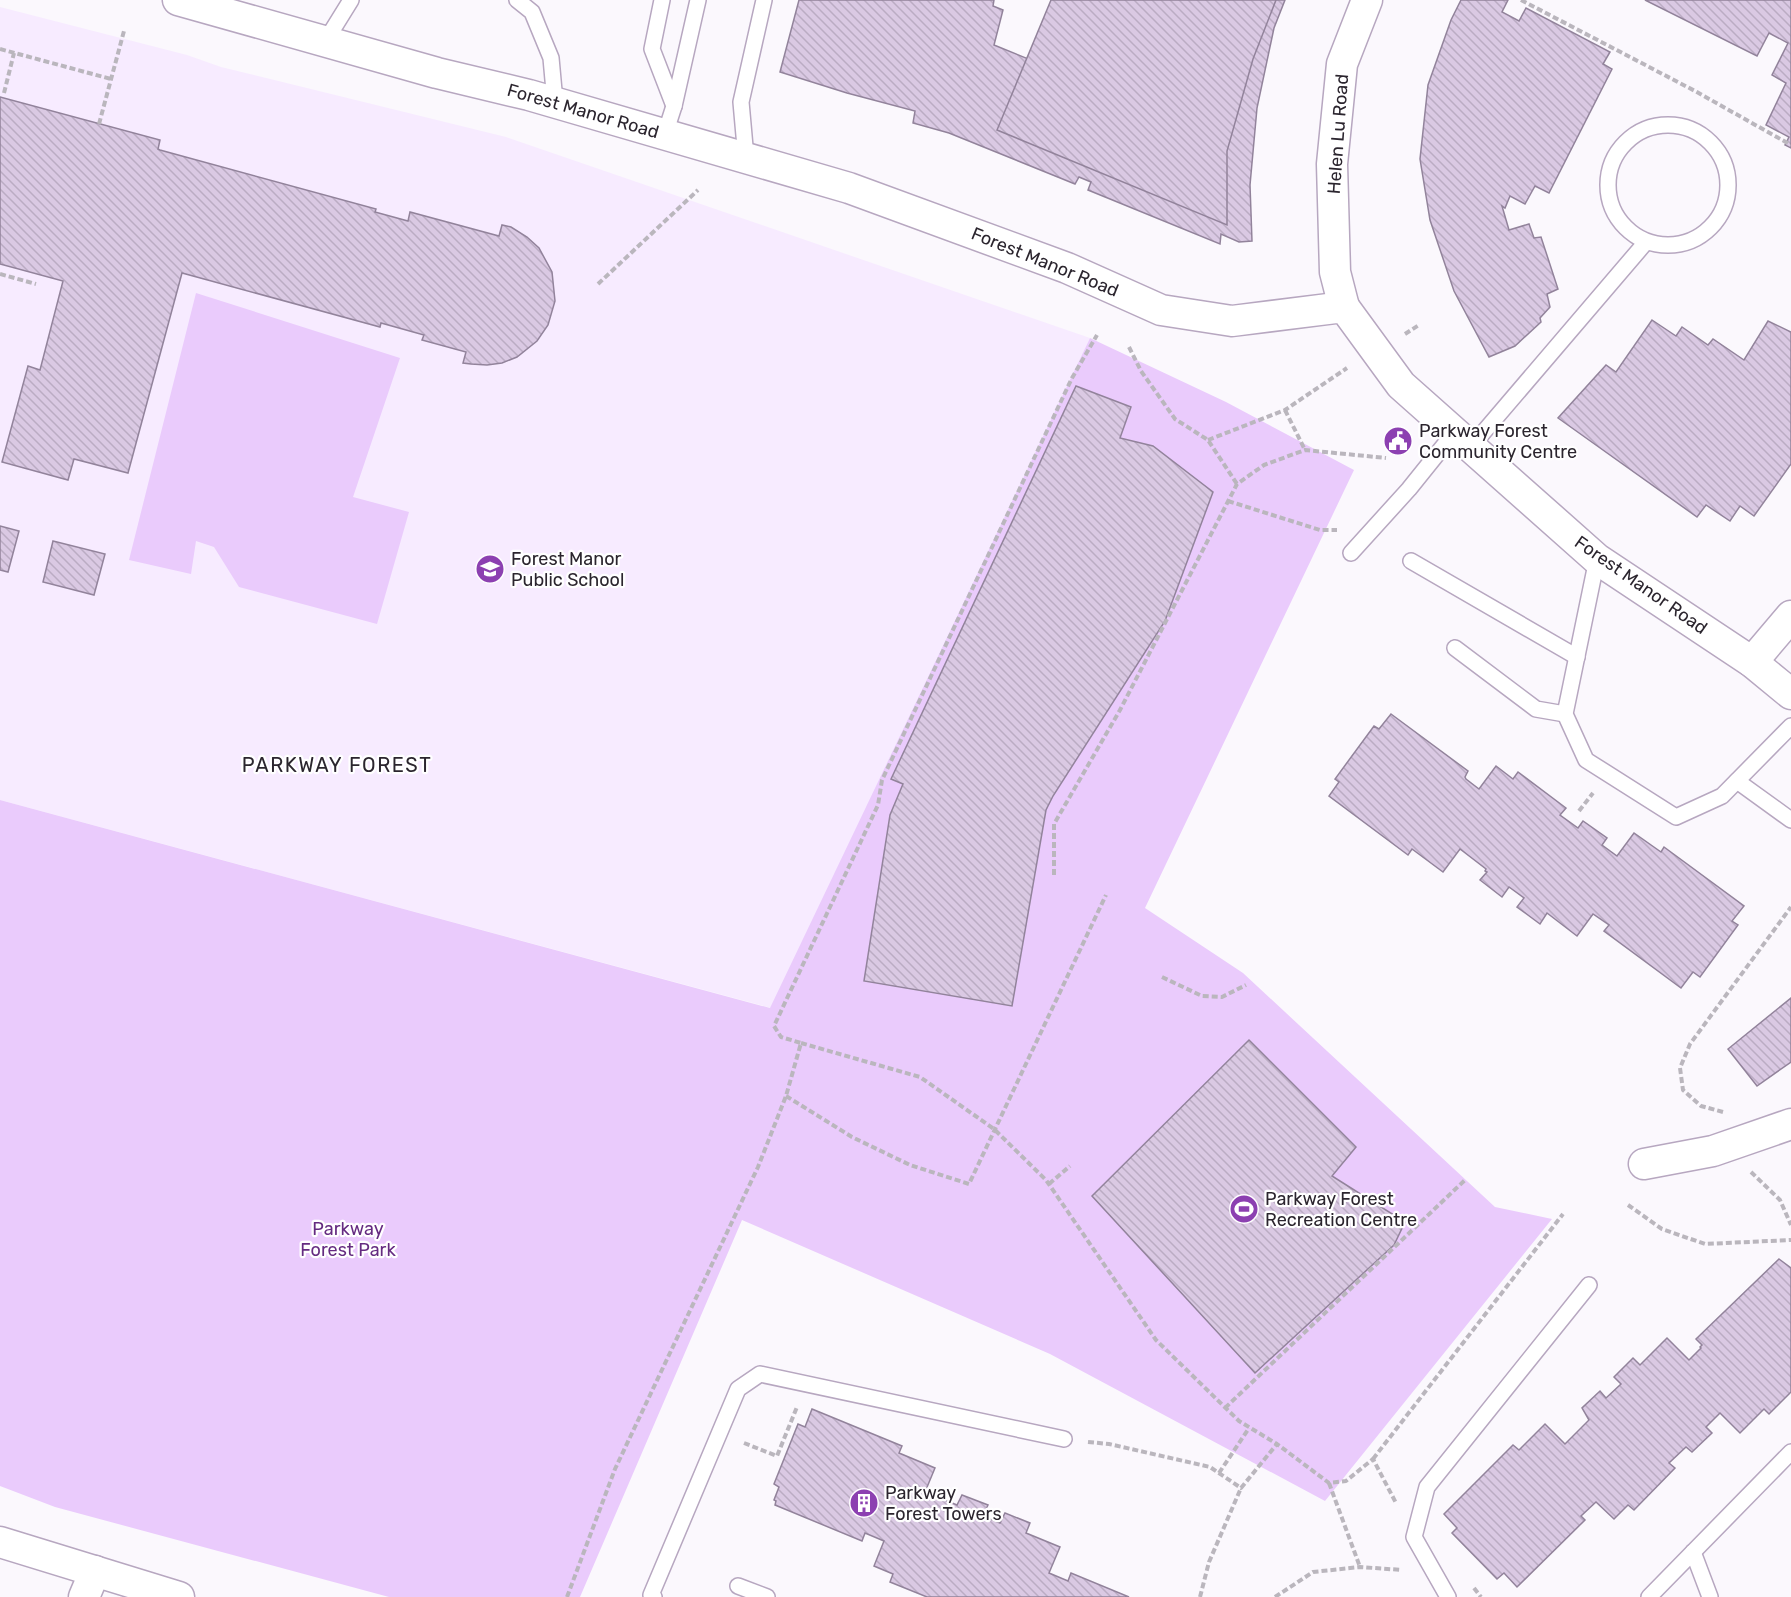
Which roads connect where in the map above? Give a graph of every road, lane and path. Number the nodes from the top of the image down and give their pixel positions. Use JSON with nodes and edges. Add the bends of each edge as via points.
{"nodes":[{"id":1,"x":351,"y":0,"type":"edge"},
{"id":2,"x":517,"y":0,"type":"edge"},
{"id":3,"x":662,"y":0,"type":"edge"},
{"id":4,"x":698,"y":0,"type":"edge"},
{"id":5,"x":764,"y":0,"type":"edge"},
{"id":6,"x":1367,"y":0,"type":"edge"},
{"id":7,"x":1521,"y":0,"type":"edge"},
{"id":8,"x":190,"y":1,"type":"edge"},
{"id":9,"x":124,"y":31,"type":"dead end"},
{"id":10,"x":325,"y":42,"type":"junction"},
{"id":11,"x":0,"y":49,"type":"edge"},
{"id":12,"x":14,"y":53,"type":"junction"},
{"id":13,"x":111,"y":79,"type":"junction"},
{"id":14,"x":4,"y":93,"type":"dead end"},
{"id":15,"x":555,"y":102,"type":"junction"},
{"id":16,"x":674,"y":106,"type":"junction"},
{"id":17,"x":99,"y":124,"type":"dead end"},
{"id":18,"x":665,"y":134,"type":"junction"},
{"id":19,"x":1791,"y":145,"type":"edge"},
{"id":20,"x":746,"y":158,"type":"junction"},
{"id":21,"x":698,"y":190,"type":"dead end"},
{"id":22,"x":1646,"y":242,"type":"junction"},
{"id":23,"x":0,"y":274,"type":"edge"},
{"id":24,"x":36,"y":284,"type":"dead end"},
{"id":25,"x":598,"y":284,"type":"dead end"},
{"id":26,"x":1344,"y":307,"type":"junction"},
{"id":27,"x":1419,"y":325,"type":"dead end"},
{"id":28,"x":1097,"y":335,"type":"dead end"},
{"id":29,"x":1401,"y":335,"type":"dead end"},
{"id":30,"x":1130,"y":347,"type":"dead end"},
{"id":31,"x":1343,"y":371,"type":"dead end"},
{"id":32,"x":1285,"y":410,"type":"junction"},
{"id":33,"x":1208,"y":440,"type":"junction"},
{"id":34,"x":1462,"y":441,"type":"junction"},
{"id":35,"x":1305,"y":450,"type":"junction"},
{"id":36,"x":1386,"y":458,"type":"dead end"},
{"id":37,"x":1237,"y":484,"type":"junction"},
{"id":38,"x":1228,"y":501,"type":"junction"},
{"id":39,"x":1342,"y":530,"type":"dead end"},
{"id":40,"x":1351,"y":553,"type":"dead end"},
{"id":41,"x":1597,"y":559,"type":"junction"},
{"id":42,"x":1411,"y":561,"type":"dead end"},
{"id":43,"x":1791,"y":616,"type":"edge"},
{"id":44,"x":1455,"y":648,"type":"dead end"},
{"id":45,"x":1577,"y":657,"type":"junction"},
{"id":46,"x":1752,"y":663,"type":"junction"},
{"id":47,"x":1791,"y":694,"type":"edge"},
{"id":48,"x":1565,"y":714,"type":"junction"},
{"id":49,"x":1791,"y":726,"type":"edge"},
{"id":50,"x":1737,"y":781,"type":"junction"},
{"id":51,"x":1595,"y":790,"type":"dead end"},
{"id":52,"x":1580,"y":811,"type":"dead end"},
{"id":53,"x":1791,"y":820,"type":"edge"},
{"id":54,"x":1054,"y":875,"type":"dead end"},
{"id":55,"x":1106,"y":895,"type":"dead end"},
{"id":56,"x":1791,"y":907,"type":"edge"},
{"id":57,"x":1162,"y":977,"type":"dead end"},
{"id":58,"x":1246,"y":985,"type":"dead end"},
{"id":59,"x":801,"y":1043,"type":"junction"},
{"id":60,"x":786,"y":1096,"type":"junction"},
{"id":61,"x":1734,"y":1110,"type":"dead end"},
{"id":62,"x":1791,"y":1124,"type":"edge"},
{"id":63,"x":994,"y":1129,"type":"junction"},
{"id":64,"x":1644,"y":1164,"type":"dead end"},
{"id":65,"x":1070,"y":1166,"type":"dead end"},
{"id":66,"x":1748,"y":1170,"type":"dead end"},
{"id":67,"x":1465,"y":1180,"type":"dead end"},
{"id":68,"x":1049,"y":1184,"type":"junction"},
{"id":69,"x":1628,"y":1205,"type":"dead end"},
{"id":70,"x":1563,"y":1214,"type":"dead end"},
{"id":71,"x":1791,"y":1225,"type":"edge"},
{"id":72,"x":1791,"y":1240,"type":"edge"},
{"id":73,"x":1589,"y":1285,"type":"dead end"},
{"id":74,"x":806,"y":1384,"type":"junction"},
{"id":75,"x":1225,"y":1408,"type":"junction"},
{"id":76,"x":1249,"y":1428,"type":"junction"},
{"id":77,"x":719,"y":1434,"type":"junction"},
{"id":78,"x":1064,"y":1439,"type":"joint"},
{"id":79,"x":1277,"y":1444,"type":"junction"},
{"id":80,"x":1791,"y":1452,"type":"edge"},
{"id":81,"x":1373,"y":1459,"type":"junction"},
{"id":82,"x":1219,"y":1473,"type":"junction"},
{"id":83,"x":1329,"y":1483,"type":"junction"},
{"id":84,"x":1241,"y":1488,"type":"junction"},
{"id":85,"x":1414,"y":1537,"type":"junction"},
{"id":86,"x":0,"y":1542,"type":"edge"},
{"id":87,"x":1692,"y":1552,"type":"junction"},
{"id":88,"x":1360,"y":1567,"type":"junction"},
{"id":89,"x":1403,"y":1570,"type":"dead end"},
{"id":90,"x":89,"y":1584,"type":"edge"},
{"id":91,"x":738,"y":1586,"type":"dead end"},
{"id":92,"x":179,"y":1597,"type":"edge"},
{"id":93,"x":567,"y":1597,"type":"edge"},
{"id":94,"x":654,"y":1597,"type":"edge"},
{"id":95,"x":767,"y":1597,"type":"edge"},
{"id":96,"x":1200,"y":1597,"type":"edge"},
{"id":97,"x":1275,"y":1597,"type":"edge"},
{"id":98,"x":1448,"y":1597,"type":"edge"},
{"id":99,"x":1649,"y":1597,"type":"edge"},
{"id":100,"x":1710,"y":1597,"type":"edge"}],
"edges":[{"from":1,"to":10,"type":"lane"},
{"from":2,"to":15,"type":"lane","via":[[532,12],[552,58]]},
{"from":3,"to":16,"type":"lane","via":[[652,49]]},
{"from":4,"to":16,"type":"lane"},
{"from":5,"to":20,"type":"lane","via":[[741,102]]},
{"from":6,"to":26,"type":"street","name":"Helen Lu Road","via":[[1342,64],[1332,164],[1335,272]]},
{"from":7,"to":19,"type":"path"},
{"from":8,"to":10,"type":"street","name":"Forest Manor Road"},
{"from":9,"to":13,"type":"path"},
{"from":10,"to":15,"type":"street","name":"Forest Manor Road"},
{"from":11,"to":12,"type":"path"},
{"from":12,"to":13,"type":"path"},
{"from":12,"to":14,"type":"path"},
{"from":13,"to":17,"type":"path"},
{"from":15,"to":18,"type":"street","name":"Forest Manor Road"},
{"from":16,"to":18,"type":"lane"},
{"from":18,"to":20,"type":"street","name":"Forest Manor Road"},
{"from":20,"to":26,"type":"street","name":"Forest Manor Road","via":[[882,200],[1067,268],[1161,310],[1232,321]]},
{"from":21,"to":25,"type":"path"},
{"from":22,"to":22,"type":"lane","via":[[1684,244],[1701,236],[1725,206],[1729,188],[1727,169],[1719,151],[1705,136],[1687,127],[1666,124],[1646,128],[1628,139],[1615,155],[1608,175],[1608,195],[1615,214],[1628,231]]},
{"from":22,"to":34,"type":"lane"},
{"from":23,"to":24,"type":"path"},
{"from":26,"to":34,"type":"street","name":"Forest Manor Road","via":[[1401,385]]},
{"from":27,"to":29,"type":"path"},
{"from":28,"to":59,"type":"path","via":[[1072,378],[882,780],[878,805],[774,1026],[781,1037]]},
{"from":30,"to":33,"type":"path","via":[[1141,371],[1175,419]]},
{"from":31,"to":32,"type":"path"},
{"from":32,"to":33,"type":"path"},
{"from":32,"to":35,"type":"path"},
{"from":33,"to":37,"type":"path"},
{"from":34,"to":40,"type":"lane","via":[[1410,489]]},
{"from":34,"to":41,"type":"street","name":"Forest Manor Road"},
{"from":35,"to":36,"type":"path"},
{"from":35,"to":37,"type":"path","via":[[1264,465]]},
{"from":37,"to":38,"type":"path"},
{"from":38,"to":39,"type":"path","via":[[1320,530]]},
{"from":38,"to":54,"type":"path","via":[[1120,710],[1054,824]]},
{"from":41,"to":45,"type":"lane"},
{"from":41,"to":46,"type":"street","name":"Forest Manor Road"},
{"from":42,"to":45,"type":"lane"},
{"from":43,"to":46,"type":"street"},
{"from":44,"to":48,"type":"lane","via":[[1536,709]]},
{"from":45,"to":48,"type":"lane"},
{"from":46,"to":47,"type":"street","name":"Forest Manor Road"},
{"from":48,"to":50,"type":"lane","via":[[1586,760],[1676,817],[1722,796]]},
{"from":49,"to":50,"type":"lane"},
{"from":50,"to":53,"type":"lane"},
{"from":51,"to":52,"type":"path"},
{"from":55,"to":63,"type":"path"},
{"from":56,"to":61,"type":"path","via":[[1690,1044],[1680,1068],[1683,1090],[1701,1106],[1724,1112]]},
{"from":57,"to":58,"type":"path","via":[[1202,996],[1222,997]]},
{"from":59,"to":60,"type":"path"},
{"from":59,"to":63,"type":"path","via":[[920,1077]]},
{"from":60,"to":63,"type":"path","via":[[852,1137],[910,1165],[969,1184]]},
{"from":60,"to":93,"type":"path","via":[[758,1167],[615,1469]]},
{"from":62,"to":64,"type":"street","via":[[1713,1151]]},
{"from":63,"to":68,"type":"path"},
{"from":65,"to":68,"type":"path"},
{"from":66,"to":71,"type":"path","via":[[1780,1200]]},
{"from":67,"to":75,"type":"path"},
{"from":68,"to":75,"type":"path","via":[[1156,1340]]},
{"from":69,"to":72,"type":"path","via":[[1662,1229],[1705,1244]]},
{"from":70,"to":81,"type":"path"},
{"from":73,"to":85,"type":"lane","via":[[1427,1487]]},
{"from":74,"to":77,"type":"lane","via":[[760,1374],[738,1389]]},
{"from":74,"to":77,"type":"path","via":[[777,1456]]},
{"from":74,"to":78,"type":"lane"},
{"from":75,"to":76,"type":"path"},
{"from":76,"to":79,"type":"path"},
{"from":76,"to":82,"type":"path"},
{"from":77,"to":94,"type":"lane","via":[[651,1595]]},
{"from":78,"to":82,"type":"path","via":[[1120,1447],[1210,1467]]},
{"from":79,"to":83,"type":"path"},
{"from":79,"to":84,"type":"path"},
{"from":80,"to":87,"type":"lane"},
{"from":81,"to":83,"type":"path","via":[[1346,1480]]},
{"from":81,"to":85,"type":"path"},
{"from":82,"to":84,"type":"path"},
{"from":83,"to":88,"type":"path"},
{"from":84,"to":96,"type":"path","via":[[1209,1562]]},
{"from":85,"to":98,"type":"lane"},
{"from":86,"to":90,"type":"street"},
{"from":87,"to":99,"type":"lane"},
{"from":87,"to":100,"type":"lane"},
{"from":88,"to":89,"type":"path"},
{"from":88,"to":97,"type":"path","via":[[1313,1572]]},
{"from":90,"to":92,"type":"street"},
{"from":91,"to":95,"type":"lane"}]}
